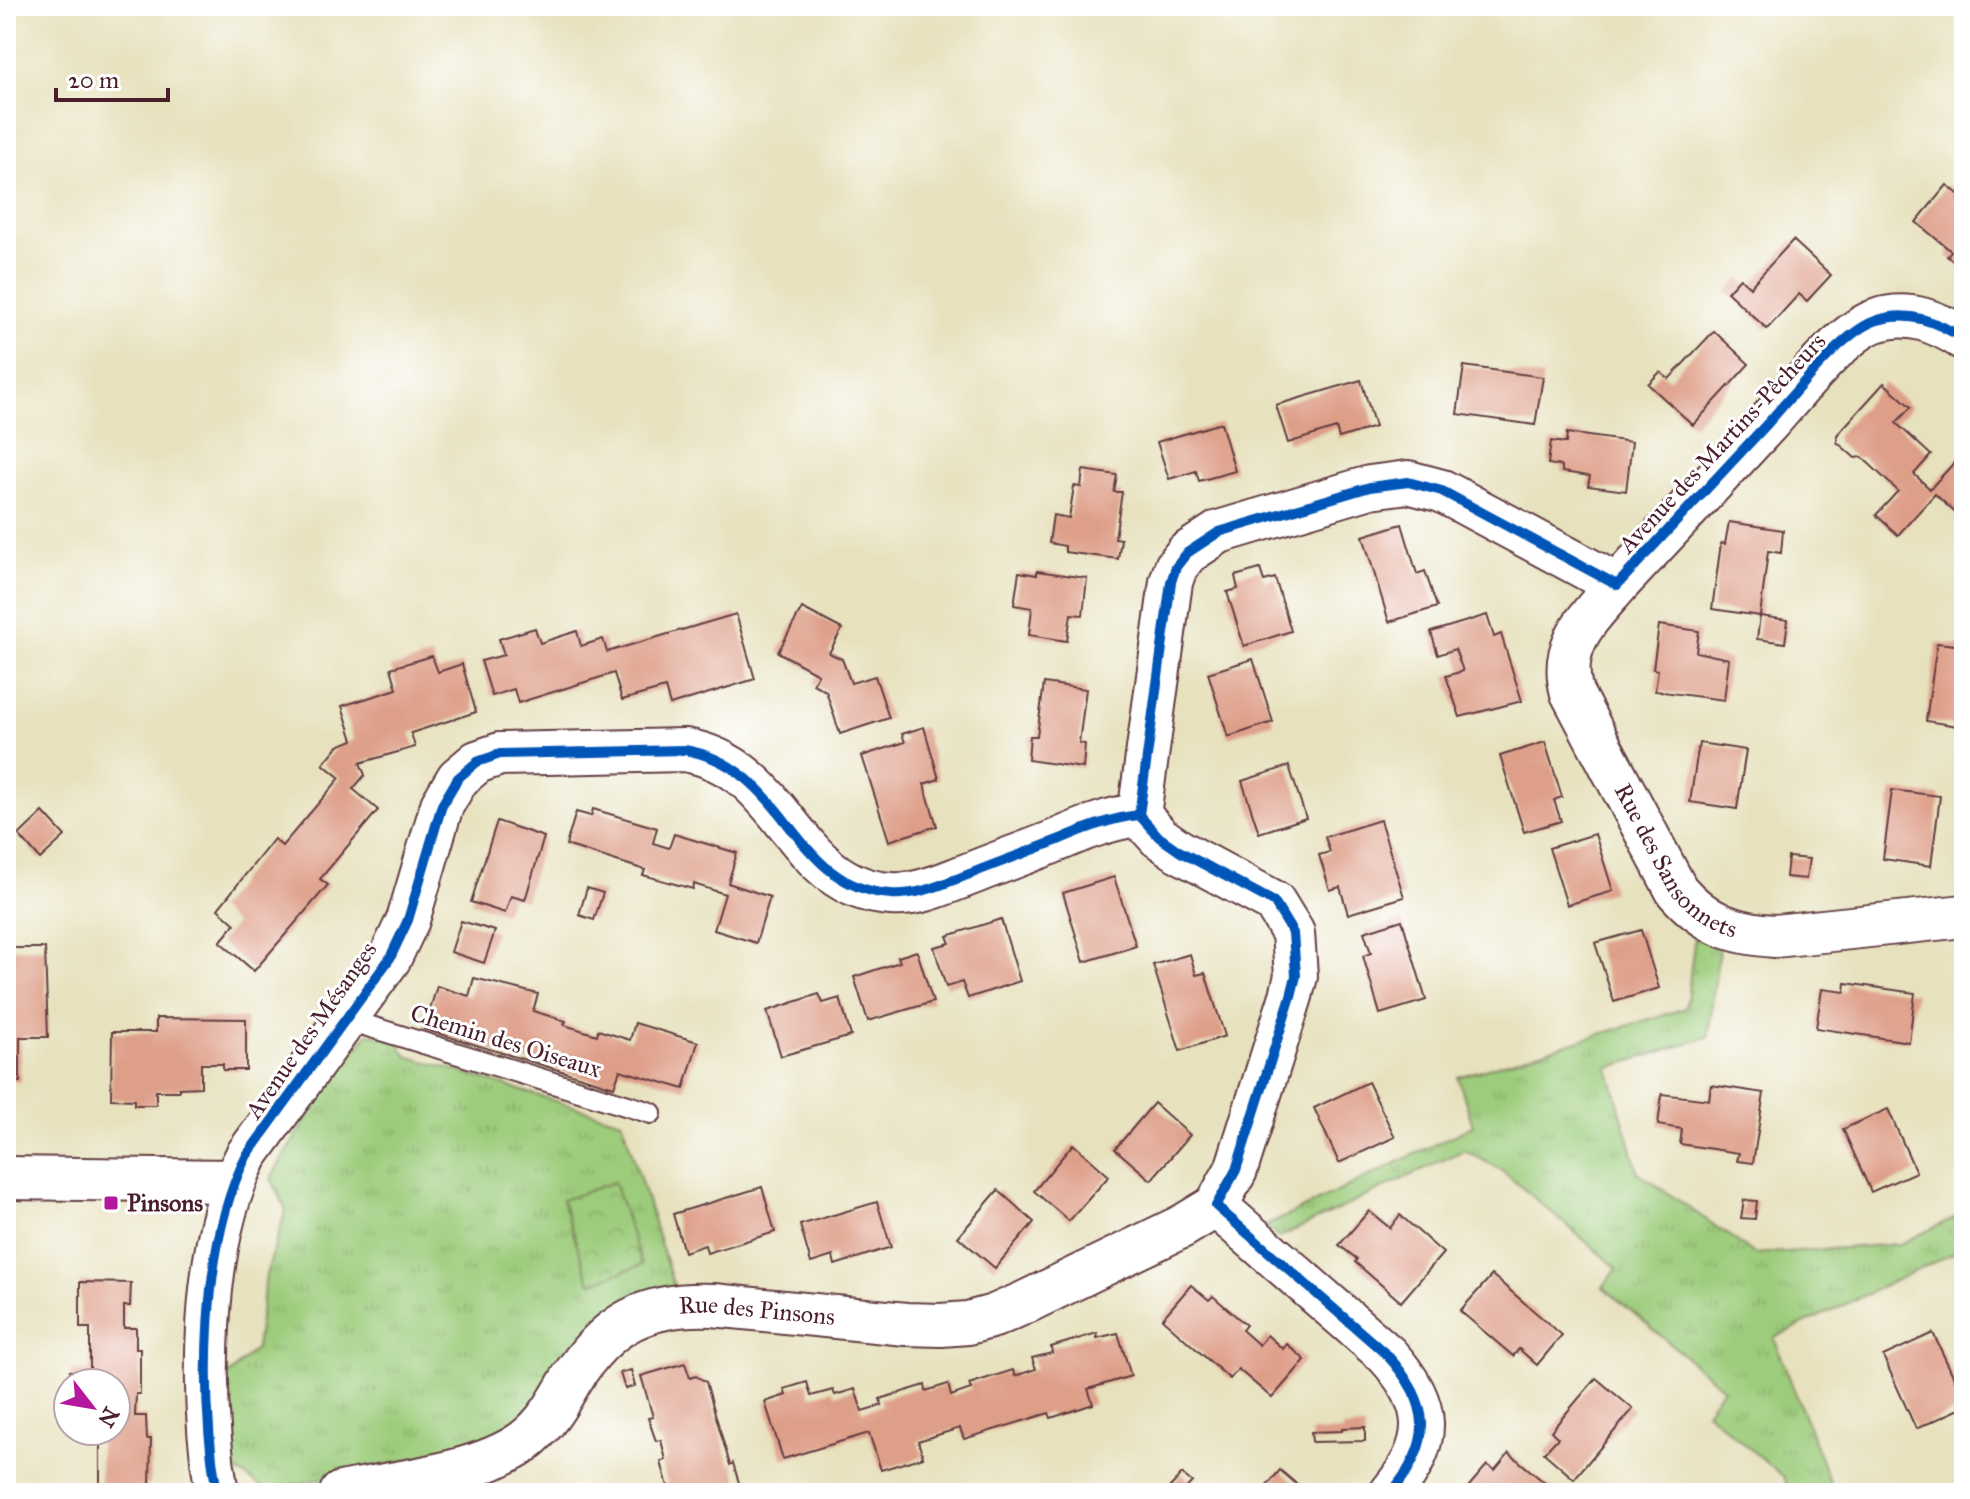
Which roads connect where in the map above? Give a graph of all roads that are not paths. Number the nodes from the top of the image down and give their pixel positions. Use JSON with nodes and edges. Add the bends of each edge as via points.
{"nodes":[{"id":1,"x":1964,"y":339,"type":"edge"},
{"id":2,"x":1617,"y":585,"type":"junction"},
{"id":3,"x":1139,"y":815,"type":"junction"},
{"id":4,"x":1964,"y":916,"type":"edge"},
{"id":5,"x":345,"y":1019,"type":"junction"},
{"id":6,"x":651,"y":1113,"type":"dead end"},
{"id":7,"x":6,"y":1178,"type":"edge"},
{"id":8,"x":233,"y":1181,"type":"junction"},
{"id":9,"x":1216,"y":1206,"type":"junction"},
{"id":10,"x":217,"y":1493,"type":"edge"},
{"id":11,"x":341,"y":1493,"type":"edge"},
{"id":12,"x":1391,"y":1493,"type":"edge"}],
"edges":[{"from":1,"to":2,"type":"street","name":"Avenue des Martins-Pêcheurs","via":[[1914,316],[1876,320],[1859,329]]},
{"from":2,"to":3,"type":"street","name":"Avenue des Martins-Pêcheurs","via":[[1442,491],[1408,482],[1370,487],[1219,532],[1187,553],[1171,582]]},
{"from":2,"to":4,"type":"street","name":"Rue des Sansonnets","via":[[1573,643],[1568,678],[1687,902],[1717,924],[1754,935]]},
{"from":3,"to":5,"type":"street","name":"Avenue des Mésanges","via":[[1108,820],[938,886],[894,894],[854,886],[827,869],[753,782],[711,757],[685,750],[500,754],[477,762],[458,778],[442,805],[408,920],[390,958]]},
{"from":3,"to":9,"type":"street","via":[[1179,851],[1274,902],[1293,933],[1296,976],[1291,996],[1236,1170]]},
{"from":5,"to":6,"type":"lane","name":"Chemin des Oiseaux"},
{"from":5,"to":8,"type":"street","name":"Avenue des Mésanges"},
{"from":7,"to":8,"type":"street"},
{"from":8,"to":10,"type":"street","name":"Avenue des Mésanges","via":[[216,1253],[208,1358],[208,1422]]},
{"from":9,"to":11,"type":"street","name":"Rue des Pinsons","via":[[1026,1302],[968,1323],[906,1324],[682,1303],[658,1309],[618,1325],[598,1342],[543,1424],[500,1456]]},
{"from":9,"to":12,"type":"street","via":[[1403,1372],[1415,1392],[1422,1436],[1409,1472]]}]}
